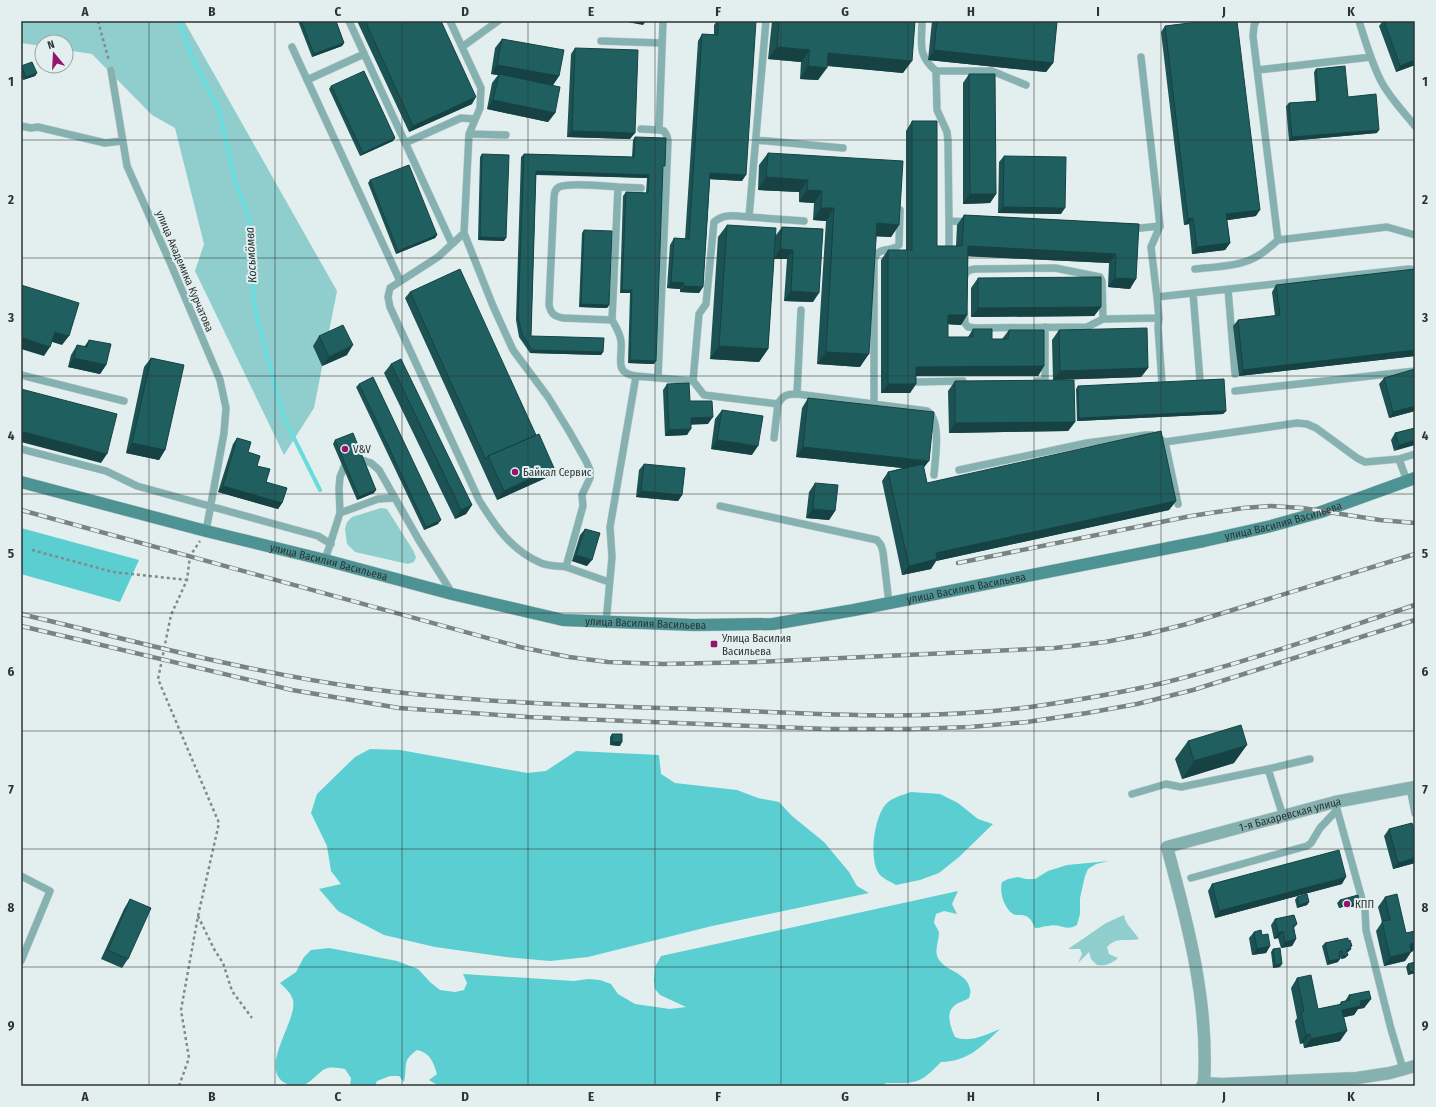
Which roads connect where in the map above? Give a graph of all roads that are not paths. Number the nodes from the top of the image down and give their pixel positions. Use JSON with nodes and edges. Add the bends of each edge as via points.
{"nodes":[{"id":1,"x":349,"y":21,"type":"edge"},
{"id":2,"x":450,"y":21,"type":"edge"},
{"id":3,"x":498,"y":21,"type":"edge"},
{"id":4,"x":663,"y":21,"type":"edge"},
{"id":5,"x":766,"y":21,"type":"edge"},
{"id":6,"x":922,"y":21,"type":"edge"},
{"id":7,"x":1256,"y":21,"type":"edge"},
{"id":8,"x":1359,"y":21,"type":"edge"},
{"id":9,"x":601,"y":41,"type":"dead end"},
{"id":10,"x":662,"y":43,"type":"junction"},
{"id":11,"x":292,"y":47,"type":"dead end"},
{"id":12,"x":462,"y":47,"type":"junction"},
{"id":13,"x":364,"y":54,"type":"junction"},
{"id":14,"x":1141,"y":57,"type":"dead end"},
{"id":15,"x":1370,"y":57,"type":"junction"},
{"id":16,"x":111,"y":70,"type":"road end"},
{"id":17,"x":1258,"y":70,"type":"junction"},
{"id":18,"x":936,"y":71,"type":"junction"},
{"id":19,"x":307,"y":80,"type":"junction"},
{"id":20,"x":1026,"y":85,"type":"dead end"},
{"id":21,"x":475,"y":119,"type":"junction"},
{"id":22,"x":21,"y":126,"type":"edge"},
{"id":23,"x":1415,"y":126,"type":"edge"},
{"id":24,"x":641,"y":129,"type":"dead end"},
{"id":25,"x":659,"y":130,"type":"junction"},
{"id":26,"x":469,"y":134,"type":"junction"},
{"id":27,"x":506,"y":135,"type":"dead end"},
{"id":28,"x":756,"y":140,"type":"junction"},
{"id":29,"x":122,"y":141,"type":"junction"},
{"id":30,"x":405,"y":143,"type":"junction"},
{"id":31,"x":843,"y":148,"type":"dead end"},
{"id":32,"x":618,"y":187,"type":"junction"},
{"id":33,"x":641,"y":188,"type":"dead end"},
{"id":34,"x":900,"y":203,"type":"edge"},
{"id":35,"x":749,"y":217,"type":"junction"},
{"id":36,"x":804,"y":221,"type":"dead end"},
{"id":37,"x":949,"y":221,"type":"junction"},
{"id":38,"x":973,"y":222,"type":"edge"},
{"id":39,"x":1160,"y":226,"type":"junction"},
{"id":40,"x":1122,"y":230,"type":"edge"},
{"id":41,"x":464,"y":233,"type":"junction"},
{"id":42,"x":1415,"y":234,"type":"edge"},
{"id":43,"x":1278,"y":240,"type":"junction"},
{"id":44,"x":452,"y":244,"type":"junction"},
{"id":45,"x":949,"y":249,"type":"edge"},
{"id":46,"x":1195,"y":269,"type":"dead end"},
{"id":47,"x":1415,"y":270,"type":"edge"},
{"id":48,"x":400,"y":281,"type":"junction"},
{"id":49,"x":964,"y":287,"type":"edge"},
{"id":50,"x":1228,"y":289,"type":"junction"},
{"id":51,"x":1193,"y":293,"type":"junction"},
{"id":52,"x":1157,"y":298,"type":"junction"},
{"id":53,"x":964,"y":302,"type":"edge"},
{"id":54,"x":802,"y":310,"type":"dead end"},
{"id":55,"x":1103,"y":318,"type":"junction"},
{"id":56,"x":1159,"y":318,"type":"junction"},
{"id":57,"x":612,"y":320,"type":"junction"},
{"id":58,"x":1045,"y":327,"type":"junction"},
{"id":59,"x":1415,"y":371,"type":"edge"},
{"id":60,"x":1234,"y":374,"type":"dead end"},
{"id":61,"x":21,"y":375,"type":"edge"},
{"id":62,"x":636,"y":376,"type":"junction"},
{"id":63,"x":658,"y":378,"type":"junction"},
{"id":64,"x":1200,"y":380,"type":"edge"},
{"id":65,"x":693,"y":381,"type":"junction"},
{"id":66,"x":969,"y":381,"type":"edge"},
{"id":67,"x":1030,"y":381,"type":"edge"},
{"id":68,"x":1045,"y":381,"type":"junction"},
{"id":69,"x":916,"y":382,"type":"edge"},
{"id":70,"x":1162,"y":383,"type":"edge"},
{"id":71,"x":1053,"y":386,"type":"edge"},
{"id":72,"x":1235,"y":392,"type":"dead end"},
{"id":73,"x":797,"y":394,"type":"junction"},
{"id":74,"x":124,"y":401,"type":"dead end"},
{"id":75,"x":778,"y":404,"type":"junction"},
{"id":76,"x":874,"y":404,"type":"junction"},
{"id":77,"x":774,"y":438,"type":"dead end"},
{"id":78,"x":1165,"y":442,"type":"junction"},
{"id":79,"x":21,"y":449,"type":"edge"},
{"id":80,"x":1415,"y":454,"type":"edge"},
{"id":81,"x":1399,"y":459,"type":"junction"},
{"id":82,"x":362,"y":460,"type":"edge"},
{"id":83,"x":344,"y":467,"type":"edge"},
{"id":84,"x":958,"y":470,"type":"dead end"},
{"id":85,"x":934,"y":475,"type":"dead end"},
{"id":86,"x":1411,"y":480,"type":"edge"},
{"id":87,"x":21,"y":482,"type":"edge"},
{"id":88,"x":395,"y":498,"type":"junction"},
{"id":89,"x":1178,"y":504,"type":"dead end"},
{"id":90,"x":211,"y":506,"type":"junction"},
{"id":91,"x":720,"y":506,"type":"dead end"},
{"id":92,"x":340,"y":513,"type":"junction"},
{"id":93,"x":206,"y":531,"type":"junction"},
{"id":94,"x":331,"y":544,"type":"junction"},
{"id":95,"x":325,"y":560,"type":"junction"},
{"id":96,"x":566,"y":567,"type":"junction"},
{"id":97,"x":610,"y":582,"type":"junction"},
{"id":98,"x":452,"y":594,"type":"junction"},
{"id":99,"x":889,"y":603,"type":"junction"},
{"id":100,"x":606,"y":622,"type":"junction"},
{"id":101,"x":1310,"y":760,"type":"dead end"},
{"id":102,"x":1268,"y":768,"type":"junction"},
{"id":103,"x":1412,"y":787,"type":"edge"},
{"id":104,"x":1132,"y":794,"type":"dead end"},
{"id":105,"x":1336,"y":806,"type":"junction"},
{"id":106,"x":1415,"y":813,"type":"edge"},
{"id":107,"x":1283,"y":816,"type":"junction"},
{"id":108,"x":21,"y":876,"type":"edge"},
{"id":109,"x":1191,"y":878,"type":"dead end"},
{"id":110,"x":21,"y":961,"type":"edge"},
{"id":111,"x":1415,"y":1066,"type":"edge"},
{"id":112,"x":1403,"y":1069,"type":"junction"},
{"id":113,"x":1356,"y":1082,"type":"edge"},
{"id":114,"x":1203,"y":1085,"type":"edge"}],
"edges":[{"from":1,"to":13,"type":"lane"},
{"from":2,"to":12,"type":"lane"},
{"from":3,"to":12,"type":"lane"},
{"from":4,"to":10,"type":"lane"},
{"from":5,"to":28,"type":"lane"},
{"from":6,"to":18,"type":"lane","via":[[923,57]]},
{"from":7,"to":17,"type":"lane","via":[[1254,36]]},
{"from":8,"to":15,"type":"lane"},
{"from":9,"to":10,"type":"lane"},
{"from":10,"to":25,"type":"lane"},
{"from":11,"to":19,"type":"lane"},
{"from":12,"to":21,"type":"lane","via":[[481,88],[480,108]]},
{"from":13,"to":19,"type":"lane"},
{"from":13,"to":30,"type":"lane"},
{"from":14,"to":39,"type":"lane"},
{"from":15,"to":17,"type":"lane"},
{"from":15,"to":23,"type":"lane","via":[[1380,80]]},
{"from":16,"to":29,"type":"lane","name":"улица Академика Курчатова"},
{"from":17,"to":43,"type":"lane"},
{"from":18,"to":20,"type":"lane","via":[[992,71]]},
{"from":18,"to":37,"type":"lane","via":[[937,110],[947,132],[948,141]]},
{"from":19,"to":48,"type":"lane"},
{"from":21,"to":26,"type":"lane"},
{"from":21,"to":30,"type":"lane","via":[[461,118]]},
{"from":22,"to":29,"type":"lane","via":[[38,127],[105,143]]},
{"from":24,"to":25,"type":"lane"},
{"from":25,"to":63,"type":"lane","via":[[664,131],[668,141]]},
{"from":26,"to":27,"type":"lane"},
{"from":26,"to":41,"type":"lane"},
{"from":28,"to":31,"type":"lane"},
{"from":28,"to":35,"type":"lane"},
{"from":29,"to":90,"type":"lane","name":"улица Академика Курчатова","via":[[127,166],[220,380],[226,408]]},
{"from":30,"to":44,"type":"lane"},
{"from":32,"to":33,"type":"lane"},
{"from":32,"to":57,"type":"lane"},
{"from":32,"to":57,"type":"lane","via":[[559,187],[555,191],[553,213],[549,305],[551,312],[563,318]]},
{"from":34,"to":76,"type":"lane","via":[[899,245],[878,252],[874,260]]},
{"from":35,"to":36,"type":"lane"},
{"from":35,"to":65,"type":"lane","via":[[729,215],[714,222],[706,304],[699,314]]},
{"from":37,"to":38,"type":"lane"},
{"from":37,"to":45,"type":"lane"},
{"from":39,"to":40,"type":"lane"},
{"from":39,"to":52,"type":"lane","via":[[1151,247]]},
{"from":41,"to":44,"type":"lane"},
{"from":41,"to":96,"type":"lane","via":[[513,350],[548,397],[590,470]]},
{"from":42,"to":43,"type":"lane","via":[[1387,227]]},
{"from":43,"to":46,"type":"lane","via":[[1248,261]]},
{"from":44,"to":48,"type":"lane","via":[[438,257]]},
{"from":47,"to":50,"type":"lane"},
{"from":48,"to":96,"type":"lane","via":[[390,288],[390,308],[479,500],[497,528],[517,550],[542,564]]},
{"from":49,"to":55,"type":"lane","via":[[964,274],[975,269],[1055,268],[1100,277]]},
{"from":50,"to":51,"type":"lane"},
{"from":50,"to":60,"type":"lane"},
{"from":51,"to":52,"type":"lane"},
{"from":51,"to":64,"type":"lane"},
{"from":52,"to":56,"type":"lane"},
{"from":53,"to":58,"type":"lane","via":[[964,318],[968,327]]},
{"from":54,"to":73,"type":"lane"},
{"from":55,"to":56,"type":"lane"},
{"from":55,"to":58,"type":"lane","via":[[1087,327]]},
{"from":56,"to":70,"type":"lane"},
{"from":57,"to":62,"type":"lane","via":[[621,339],[622,370],[627,375]]},
{"from":58,"to":68,"type":"lane"},
{"from":59,"to":72,"type":"lane"},
{"from":61,"to":74,"type":"lane"},
{"from":62,"to":63,"type":"lane"},
{"from":62,"to":97,"type":"lane","via":[[610,527]]},
{"from":63,"to":65,"type":"lane"},
{"from":65,"to":75,"type":"lane","via":[[704,395]]},
{"from":66,"to":69,"type":"lane"},
{"from":67,"to":68,"type":"lane"},
{"from":68,"to":71,"type":"lane"},
{"from":73,"to":75,"type":"lane","via":[[788,394]]},
{"from":73,"to":76,"type":"lane"},
{"from":75,"to":77,"type":"lane"},
{"from":76,"to":85,"type":"lane","via":[[927,411],[932,415],[936,429]]},
{"from":78,"to":81,"type":"lane","via":[[1297,423],[1316,428],[1365,462]]},
{"from":78,"to":84,"type":"lane","via":[[1153,435],[1146,435],[1087,443]]},
{"from":78,"to":89,"type":"lane"},
{"from":79,"to":90,"type":"lane","via":[[106,471],[137,486]]},
{"from":80,"to":81,"type":"lane"},
{"from":81,"to":86,"type":"lane"},
{"from":82,"to":88,"type":"lane","via":[[371,463],[378,470]]},
{"from":83,"to":92,"type":"lane","via":[[339,488]]},
{"from":86,"to":99,"type":"main road","name":"улица Василия Васильева","via":[[1321,512],[1239,534]]},
{"from":87,"to":93,"type":"main road","name":"улица Василия Васильева"},
{"from":88,"to":92,"type":"lane","via":[[378,499]]},
{"from":88,"to":98,"type":"lane"},
{"from":90,"to":93,"type":"lane","name":"улица Академика Курчатова"},
{"from":90,"to":94,"type":"lane","via":[[318,536]]},
{"from":91,"to":99,"type":"lane","via":[[877,540],[883,552]]},
{"from":92,"to":94,"type":"lane"},
{"from":93,"to":95,"type":"main road","name":"улица Василия Васильева"},
{"from":94,"to":95,"type":"lane"},
{"from":95,"to":98,"type":"main road","name":"улица Василия Васильева"},
{"from":96,"to":97,"type":"lane"},
{"from":97,"to":100,"type":"lane"},
{"from":98,"to":100,"type":"main road","name":"улица Василия Васильева","via":[[564,620]]},
{"from":99,"to":100,"type":"main road","name":"улица Василия Васильева","via":[[773,624]]},
{"from":101,"to":102,"type":"lane"},
{"from":102,"to":104,"type":"lane","via":[[1181,787],[1166,784]]},
{"from":102,"to":107,"type":"lane"},
{"from":103,"to":105,"type":"street","name":"1-я Бахаревская улица"},
{"from":103,"to":106,"type":"lane"},
{"from":105,"to":107,"type":"street","name":"1-я Бахаревская улица"},
{"from":105,"to":109,"type":"lane","via":[[1307,846]]},
{"from":105,"to":112,"type":"lane","via":[[1365,910],[1366,930]]},
{"from":107,"to":114,"type":"street","name":"1-я Бахаревская улица","via":[[1167,847],[1192,944],[1201,1003],[1205,1034]]},
{"from":108,"to":110,"type":"lane","via":[[50,891]]},
{"from":111,"to":112,"type":"street"},
{"from":112,"to":113,"type":"street"},
{"from":113,"to":114,"type":"street"}]}
